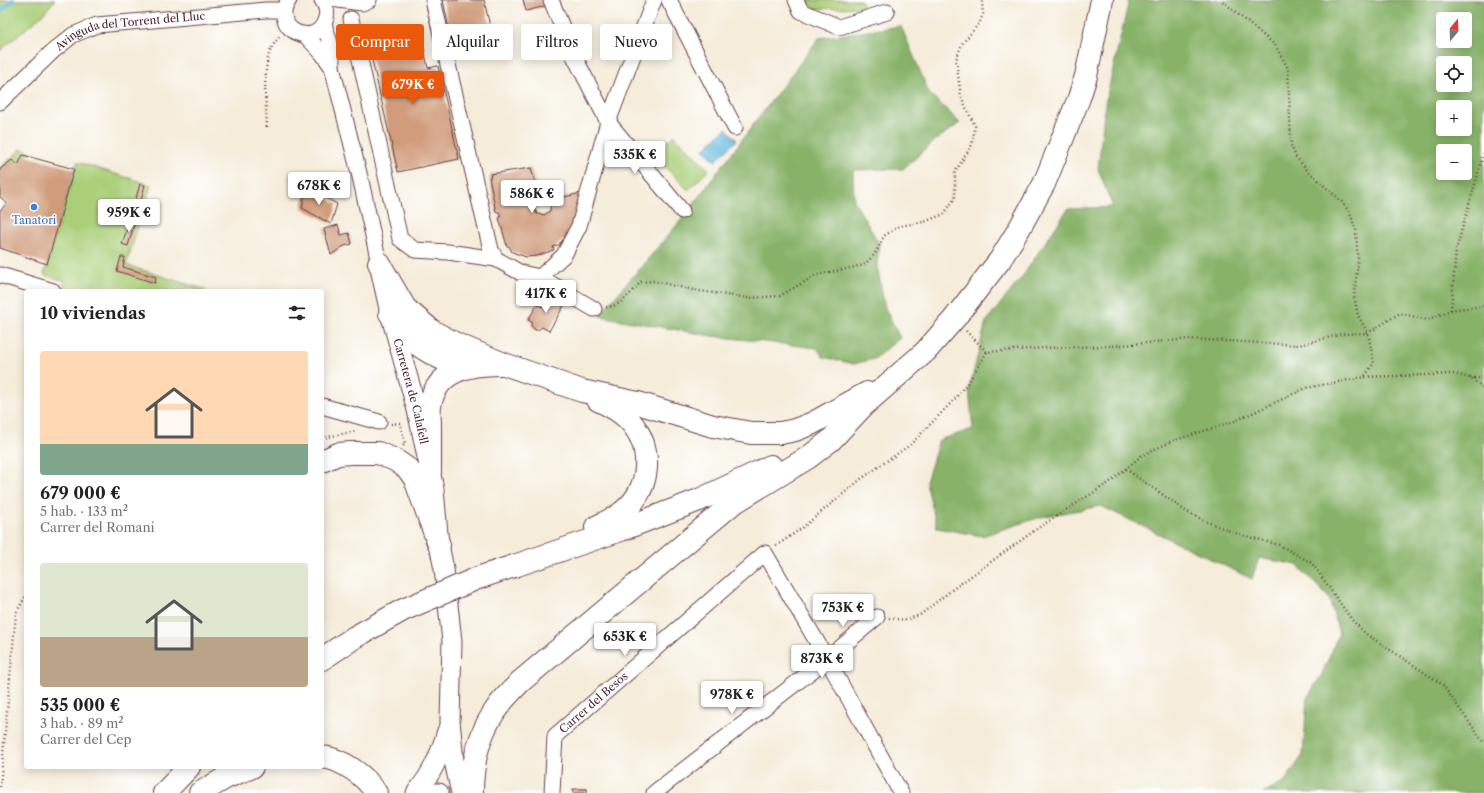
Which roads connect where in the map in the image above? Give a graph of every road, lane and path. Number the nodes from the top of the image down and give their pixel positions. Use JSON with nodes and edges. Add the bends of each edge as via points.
{"nodes":[{"id":1,"x":322,"y":0,"type":"edge"},
{"id":2,"x":338,"y":0,"type":"edge"},
{"id":3,"x":432,"y":0,"type":"edge"},
{"id":4,"x":551,"y":0,"type":"edge"},
{"id":5,"x":654,"y":0,"type":"edge"},
{"id":6,"x":669,"y":0,"type":"edge"},
{"id":7,"x":796,"y":0,"type":"edge"},
{"id":8,"x":982,"y":0,"type":"edge"},
{"id":9,"x":1102,"y":0,"type":"edge"},
{"id":10,"x":1222,"y":0,"type":"edge"},
{"id":11,"x":366,"y":1,"type":"edge"},
{"id":12,"x":286,"y":5,"type":"edge"},
{"id":13,"x":887,"y":12,"type":"dead end"},
{"id":14,"x":351,"y":19,"type":"junction"},
{"id":15,"x":325,"y":22,"type":"junction"},
{"id":16,"x":289,"y":27,"type":"junction"},
{"id":17,"x":304,"y":34,"type":"junction"},
{"id":18,"x":332,"y":67,"type":"junction"},
{"id":19,"x":0,"y":102,"type":"edge"},
{"id":20,"x":608,"y":122,"type":"junction"},
{"id":21,"x":267,"y":127,"type":"dead end"},
{"id":22,"x":734,"y":128,"type":"dead end"},
{"id":23,"x":1484,"y":153,"type":"edge"},
{"id":24,"x":682,"y":211,"type":"dead end"},
{"id":25,"x":496,"y":259,"type":"junction"},
{"id":26,"x":379,"y":264,"type":"junction"},
{"id":27,"x":0,"y":276,"type":"edge"},
{"id":28,"x":540,"y":277,"type":"junction"},
{"id":29,"x":46,"y":289,"type":"edge"},
{"id":30,"x":1484,"y":306,"type":"edge"},
{"id":31,"x":594,"y":308,"type":"joint"},
{"id":32,"x":1451,"y":310,"type":"junction"},
{"id":33,"x":390,"y":313,"type":"junction"},
{"id":34,"x":954,"y":319,"type":"junction"},
{"id":35,"x":1368,"y":333,"type":"junction"},
{"id":36,"x":987,"y":352,"type":"junction"},
{"id":37,"x":504,"y":364,"type":"junction"},
{"id":38,"x":464,"y":367,"type":"junction"},
{"id":39,"x":1364,"y":377,"type":"junction"},
{"id":40,"x":1470,"y":378,"type":"junction"},
{"id":41,"x":1484,"y":378,"type":"edge"},
{"id":42,"x":893,"y":380,"type":"junction"},
{"id":43,"x":1484,"y":388,"type":"edge"},
{"id":44,"x":582,"y":391,"type":"junction"},
{"id":45,"x":864,"y":405,"type":"junction"},
{"id":46,"x":324,"y":407,"type":"edge"},
{"id":47,"x":380,"y":422,"type":"joint"},
{"id":48,"x":324,"y":460,"type":"edge"},
{"id":49,"x":395,"y":460,"type":"junction"},
{"id":50,"x":1126,"y":469,"type":"junction"},
{"id":51,"x":430,"y":471,"type":"junction"},
{"id":52,"x":439,"y":545,"type":"junction"},
{"id":53,"x":560,"y":550,"type":"junction"},
{"id":54,"x":765,"y":553,"type":"junction"},
{"id":55,"x":24,"y":599,"type":"edge"},
{"id":56,"x":877,"y":616,"type":"joint"},
{"id":57,"x":355,"y":637,"type":"junction"},
{"id":58,"x":324,"y":646,"type":"edge"},
{"id":59,"x":324,"y":658,"type":"edge"},
{"id":60,"x":827,"y":659,"type":"junction"},
{"id":61,"x":450,"y":720,"type":"junction"},
{"id":62,"x":1484,"y":743,"type":"edge"},
{"id":63,"x":324,"y":758,"type":"edge"},
{"id":64,"x":186,"y":769,"type":"edge"},
{"id":65,"x":247,"y":769,"type":"edge"},
{"id":66,"x":0,"y":787,"type":"edge"},
{"id":67,"x":164,"y":793,"type":"edge"},
{"id":68,"x":200,"y":793,"type":"edge"},
{"id":69,"x":376,"y":793,"type":"edge"},
{"id":70,"x":416,"y":793,"type":"edge"},
{"id":71,"x":427,"y":793,"type":"edge"},
{"id":72,"x":440,"y":793,"type":"edge"},
{"id":73,"x":461,"y":793,"type":"edge"},
{"id":74,"x":472,"y":793,"type":"edge"},
{"id":75,"x":552,"y":793,"type":"edge"},
{"id":76,"x":654,"y":793,"type":"edge"},
{"id":77,"x":901,"y":793,"type":"edge"}],
"edges":[{"from":1,"to":15,"type":"street","name":"Carretera de Calafell","via":[[327,10]]},
{"from":2,"to":11,"type":"street"},
{"from":3,"to":25,"type":"street"},
{"from":4,"to":20,"type":"street","via":[[574,56]]},
{"from":5,"to":20,"type":"street"},
{"from":6,"to":22,"type":"street"},
{"from":7,"to":13,"type":"street","via":[[801,11],[839,27]]},
{"from":8,"to":31,"type":"path","via":[[983,14],[980,22],[962,44],[956,60],[961,97],[975,126],[972,144],[955,172],[954,198],[944,214],[924,222],[899,226],[884,236],[876,254],[864,265],[816,274],[780,296],[748,298],[654,281],[641,282],[623,302],[613,307]]},
{"from":9,"to":34,"type":"highway","via":[[1082,91],[1044,184],[1000,260]]},
{"from":10,"to":35,"type":"path","via":[[1274,46],[1288,68],[1291,145],[1296,157],[1308,171],[1342,202],[1350,213],[1356,230],[1358,264],[1354,296],[1358,316]]},
{"from":11,"to":14,"type":"street"},
{"from":12,"to":16,"type":"street","via":[[284,16]]},
{"from":12,"to":19,"type":"street","name":"Avinguda del Torrent del Lluc","via":[[266,10],[97,25],[73,35]]},
{"from":14,"to":15,"type":"street"},
{"from":14,"to":25,"type":"street","via":[[400,238],[415,250]]},
{"from":15,"to":17,"type":"street","via":[[317,31]]},
{"from":15,"to":18,"type":"street","name":"Carretera de Calafell","via":[[332,49]]},
{"from":16,"to":17,"type":"street"},
{"from":16,"to":21,"type":"path","via":[[276,40],[268,57]]},
{"from":17,"to":18,"type":"street","name":"Carretera de Calafell"},
{"from":18,"to":26,"type":"street","name":"Carretera de Calafell"},
{"from":20,"to":24,"type":"street"},
{"from":20,"to":28,"type":"street","via":[[579,226],[564,255]]},
{"from":23,"to":32,"type":"path","via":[[1456,250]]},
{"from":25,"to":28,"type":"street","via":[[521,273]]},
{"from":26,"to":33,"type":"main road","name":"Carretera de Calafell"},
{"from":26,"to":37,"type":"highway","via":[[405,308],[432,331]]},
{"from":27,"to":29,"type":"street"},
{"from":28,"to":31,"type":"street"},
{"from":30,"to":32,"type":"path"},
{"from":32,"to":35,"type":"path","via":[[1427,320],[1400,313]]},
{"from":33,"to":38,"type":"highway","via":[[408,336],[429,352]]},
{"from":33,"to":51,"type":"main road","name":"Carretera de Calafell","via":[[417,410]]},
{"from":34,"to":36,"type":"path"},
{"from":34,"to":42,"type":"highway","via":[[926,351]]},
{"from":35,"to":36,"type":"path","via":[[1342,334],[1298,345],[1189,338],[1112,346]]},
{"from":35,"to":39,"type":"path","via":[[1374,363]]},
{"from":36,"to":54,"type":"path","via":[[970,381],[910,445],[862,479],[802,528]]},
{"from":37,"to":38,"type":"highway"},
{"from":37,"to":44,"type":"highway"},
{"from":38,"to":51,"type":"highway","via":[[452,373],[434,392],[430,407]]},
{"from":39,"to":40,"type":"path","via":[[1456,374]]},
{"from":39,"to":50,"type":"path","via":[[1306,388],[1235,421],[1172,442],[1141,456]]},
{"from":40,"to":41,"type":"path"},
{"from":40,"to":43,"type":"path"},
{"from":42,"to":44,"type":"highway","via":[[813,423],[781,434],[731,431],[638,403]]},
{"from":42,"to":45,"type":"highway"},
{"from":44,"to":53,"type":"highway","via":[[610,406],[629,420],[637,431],[645,448],[645,479],[636,498],[621,514]]},
{"from":45,"to":53,"type":"highway","via":[[811,442],[752,475],[699,500]]},
{"from":45,"to":74,"type":"highway","via":[[831,440],[732,504],[520,682],[497,708],[484,731],[474,761]]},
{"from":46,"to":47,"type":"street"},
{"from":47,"to":49,"type":"path","via":[[400,424],[406,443],[399,450]]},
{"from":48,"to":49,"type":"highway","via":[[338,454],[352,453],[378,453]]},
{"from":49,"to":52,"type":"highway","via":[[408,469],[415,479]]},
{"from":50,"to":56,"type":"path","via":[[1041,526],[920,615],[905,620]]},
{"from":50,"to":62,"type":"path","via":[[1187,512],[1235,533],[1279,545],[1312,563],[1352,620],[1366,634],[1442,684]]},
{"from":51,"to":52,"type":"main road","name":"Carretera de Calafell"},
{"from":52,"to":61,"type":"main road","name":"Carretera de Calafell","via":[[452,641]]},
{"from":53,"to":57,"type":"highway","bridge":true,"via":[[478,578],[403,610]]},
{"from":54,"to":60,"type":"street"},
{"from":54,"to":75,"type":"street","name":"Carrer del Besòs","via":[[555,736]]},
{"from":55,"to":66,"type":"path","via":[[16,613]]},
{"from":56,"to":60,"type":"street"},
{"from":57,"to":58,"type":"highway"},
{"from":57,"to":59,"type":"highway"},
{"from":60,"to":76,"type":"street"},
{"from":60,"to":77,"type":"street"},
{"from":61,"to":70,"type":"main road","name":"Carretera de Calafell","via":[[440,756]]},
{"from":61,"to":73,"type":"main road","name":"Carretera de Calafell","via":[[454,761]]},
{"from":63,"to":69,"type":"highway","via":[[345,765],[363,778]]},
{"from":64,"to":67,"type":"highway"},
{"from":65,"to":68,"type":"highway"},
{"from":71,"to":72,"type":"main road"}]}
